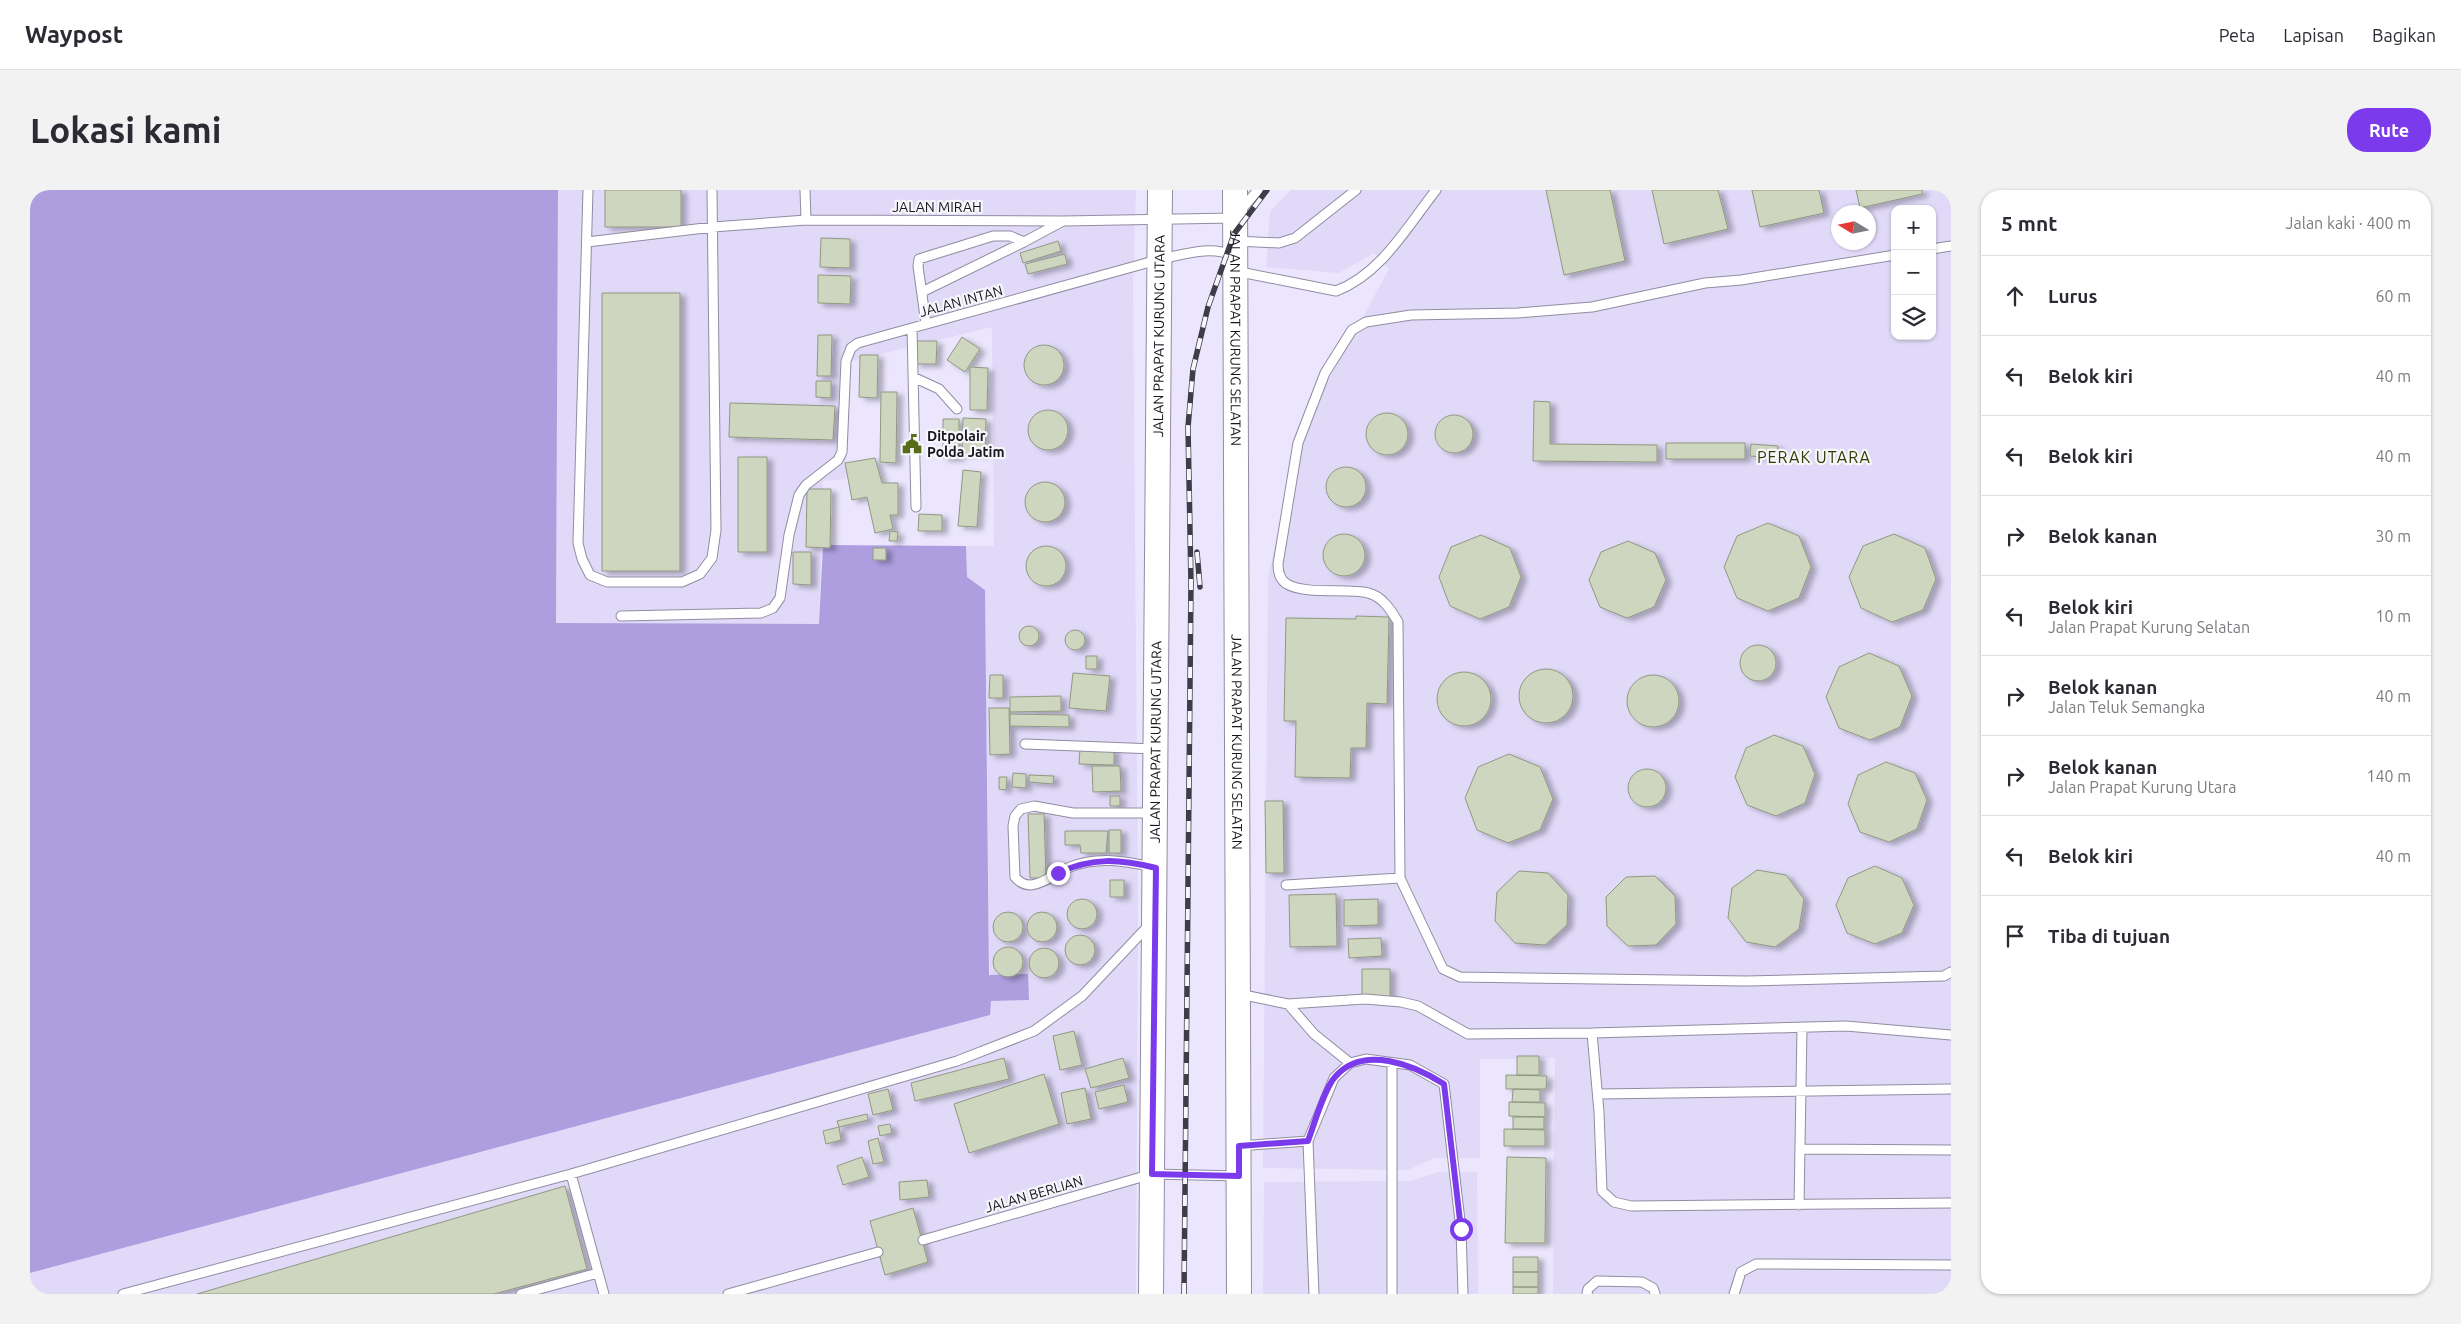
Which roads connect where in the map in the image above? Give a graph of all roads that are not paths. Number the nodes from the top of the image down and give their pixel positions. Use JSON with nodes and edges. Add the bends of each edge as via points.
{"nodes":[{"id":1,"x":588,"y":190,"type":"edge"},
{"id":2,"x":712,"y":190,"type":"edge"},
{"id":3,"x":805,"y":190,"type":"edge"},
{"id":4,"x":1160,"y":190,"type":"edge"},
{"id":5,"x":1235,"y":190,"type":"edge"},
{"id":6,"x":1258,"y":190,"type":"edge"},
{"id":7,"x":1356,"y":190,"type":"edge"},
{"id":8,"x":1436,"y":190,"type":"edge"},
{"id":9,"x":1161,"y":218,"type":"junction"},
{"id":10,"x":806,"y":220,"type":"junction"},
{"id":11,"x":1063,"y":221,"type":"junction"},
{"id":12,"x":713,"y":227,"type":"junction"},
{"id":13,"x":587,"y":242,"type":"junction"},
{"id":14,"x":1024,"y":242,"type":"junction"},
{"id":15,"x":1234,"y":246,"type":"junction"},
{"id":16,"x":1951,"y":246,"type":"edge"},
{"id":17,"x":1936,"y":248,"type":"edge"},
{"id":18,"x":1891,"y":256,"type":"edge"},
{"id":19,"x":1161,"y":259,"type":"junction"},
{"id":20,"x":922,"y":292,"type":"junction"},
{"id":21,"x":926,"y":324,"type":"junction"},
{"id":22,"x":912,"y":328,"type":"junction"},
{"id":23,"x":913,"y":377,"type":"junction"},
{"id":24,"x":957,"y":409,"type":"dead end"},
{"id":25,"x":916,"y":507,"type":"dead end"},
{"id":26,"x":621,"y":616,"type":"dead end"},
{"id":27,"x":1025,"y":744,"type":"dead end"},
{"id":28,"x":1157,"y":749,"type":"junction"},
{"id":29,"x":1156,"y":813,"type":"junction"},
{"id":30,"x":1156,"y":868,"type":"junction"},
{"id":31,"x":1400,"y":878,"type":"junction"},
{"id":32,"x":1286,"y":884,"type":"dead end"},
{"id":33,"x":1156,"y":918,"type":"junction"},
{"id":34,"x":1951,"y":972,"type":"edge"},
{"id":35,"x":1238,"y":994,"type":"junction"},
{"id":36,"x":1288,"y":1004,"type":"junction"},
{"id":37,"x":1802,"y":1028,"type":"junction"},
{"id":38,"x":1592,"y":1033,"type":"junction"},
{"id":39,"x":1951,"y":1035,"type":"edge"},
{"id":40,"x":1350,"y":1063,"type":"junction"},
{"id":41,"x":1392,"y":1063,"type":"junction"},
{"id":42,"x":1951,"y":1089,"type":"edge"},
{"id":43,"x":1802,"y":1091,"type":"junction"},
{"id":44,"x":1598,"y":1094,"type":"junction"},
{"id":45,"x":1308,"y":1141,"type":"junction"},
{"id":46,"x":1239,"y":1146,"type":"junction"},
{"id":47,"x":1802,"y":1149,"type":"junction"},
{"id":48,"x":1951,"y":1150,"type":"edge"},
{"id":49,"x":571,"y":1174,"type":"junction"},
{"id":50,"x":1152,"y":1174,"type":"junction"},
{"id":51,"x":1239,"y":1176,"type":"junction"},
{"id":52,"x":1951,"y":1203,"type":"edge"},
{"id":53,"x":1800,"y":1205,"type":"junction"},
{"id":54,"x":923,"y":1240,"type":"dead end"},
{"id":55,"x":878,"y":1252,"type":"dead end"},
{"id":56,"x":1951,"y":1265,"type":"edge"},
{"id":57,"x":598,"y":1273,"type":"junction"},
{"id":58,"x":123,"y":1294,"type":"edge"},
{"id":59,"x":521,"y":1294,"type":"edge"},
{"id":60,"x":604,"y":1294,"type":"edge"},
{"id":61,"x":728,"y":1294,"type":"edge"},
{"id":62,"x":1151,"y":1294,"type":"edge"},
{"id":63,"x":1239,"y":1294,"type":"edge"},
{"id":64,"x":1314,"y":1294,"type":"edge"},
{"id":65,"x":1392,"y":1294,"type":"edge"},
{"id":66,"x":1463,"y":1294,"type":"edge"},
{"id":67,"x":1587,"y":1294,"type":"edge"},
{"id":68,"x":1655,"y":1294,"type":"edge"},
{"id":69,"x":1734,"y":1294,"type":"edge"}],
"edges":[{"from":1,"to":13,"type":"lane"},
{"from":2,"to":12,"type":"lane"},
{"from":3,"to":10,"type":"lane"},
{"from":4,"to":9,"type":"street","name":"JALAN PRAPAT KURUNG UTARA"},
{"from":5,"to":15,"type":"street","name":"JALAN PRAPAT KURUNG SELATAN"},
{"from":6,"to":15,"type":"lane"},
{"from":7,"to":15,"type":"lane","via":[[1295,238],[1278,243]]},
{"from":8,"to":15,"type":"lane","via":[[1376,267],[1363,278],[1336,291]]},
{"from":9,"to":11,"type":"lane","name":"JALAN MIRAH"},
{"from":9,"to":15,"type":"lane","name":"JALAN MIRAH"},
{"from":9,"to":19,"type":"street","name":"JALAN PRAPAT KURUNG UTARA"},
{"from":10,"to":11,"type":"lane","name":"JALAN MIRAH"},
{"from":10,"to":12,"type":"lane","name":"JALAN MIRAH"},
{"from":11,"to":14,"type":"lane"},
{"from":12,"to":13,"type":"lane","name":"JALAN MIRAH"},
{"from":12,"to":13,"type":"lane","via":[[716,530],[712,558],[700,574],[682,582],[607,582],[590,574],[582,559],[578,543]]},
{"from":14,"to":20,"type":"lane"},
{"from":14,"to":20,"type":"lane","via":[[1010,236],[993,236],[923,256],[918,266]]},
{"from":15,"to":19,"type":"lane","name":"JALAN INTAN","via":[[1226,252],[1205,250]]},
{"from":15,"to":35,"type":"street","name":"JALAN PRAPAT KURUNG SELATAN"},
{"from":16,"to":17,"type":"lane"},
{"from":18,"to":31,"type":"lane","via":[[1704,283],[1592,307],[1518,313],[1411,314],[1366,322],[1352,330],[1325,373],[1298,443],[1278,574],[1287,584],[1312,590],[1369,593],[1381,599],[1398,622]]},
{"from":19,"to":21,"type":"lane","name":"JALAN INTAN"},
{"from":19,"to":28,"type":"street","name":"JALAN PRAPAT KURUNG UTARA"},
{"from":20,"to":21,"type":"lane"},
{"from":21,"to":22,"type":"lane","name":"JALAN INTAN"},
{"from":22,"to":23,"type":"lane"},
{"from":22,"to":26,"type":"lane","name":"JALAN INTAN","via":[[858,343],[851,348],[846,360],[842,452],[838,460],[806,485],[799,495],[789,535],[780,598],[773,608],[761,613]]},
{"from":23,"to":24,"type":"lane","via":[[939,389]]},
{"from":23,"to":25,"type":"lane"},
{"from":27,"to":28,"type":"lane"},
{"from":28,"to":29,"type":"street","name":"JALAN PRAPAT KURUNG UTARA"},
{"from":29,"to":30,"type":"street","name":"JALAN PRAPAT KURUNG UTARA"},
{"from":29,"to":30,"type":"lane","via":[[1073,814],[1034,806],[1020,809],[1013,826],[1015,876],[1019,882],[1038,884],[1072,866],[1108,860]]},
{"from":30,"to":33,"type":"street","name":"JALAN PRAPAT KURUNG UTARA"},
{"from":31,"to":32,"type":"lane"},
{"from":31,"to":34,"type":"lane","via":[[1443,969],[1460,977],[1746,981],[1944,976]]},
{"from":33,"to":49,"type":"lane","via":[[1082,996],[1034,1032],[957,1061]]},
{"from":33,"to":50,"type":"street","name":"JALAN PRAPAT KURUNG UTARA"},
{"from":35,"to":36,"type":"lane"},
{"from":35,"to":46,"type":"street","name":"JALAN PRAPAT KURUNG SELATAN"},
{"from":36,"to":38,"type":"lane","via":[[1365,999],[1401,1002],[1418,1006],[1468,1034]]},
{"from":36,"to":40,"type":"lane","via":[[1314,1034]]},
{"from":37,"to":38,"type":"lane"},
{"from":37,"to":39,"type":"lane","via":[[1846,1026]]},
{"from":37,"to":43,"type":"lane"},
{"from":38,"to":44,"type":"lane"},
{"from":40,"to":41,"type":"lane","via":[[1366,1059]]},
{"from":40,"to":45,"type":"lane","via":[[1334,1078]]},
{"from":41,"to":65,"type":"lane"},
{"from":41,"to":66,"type":"lane","via":[[1410,1065],[1444,1084],[1461,1229]]},
{"from":42,"to":43,"type":"lane"},
{"from":43,"to":44,"type":"lane"},
{"from":43,"to":47,"type":"lane"},
{"from":44,"to":53,"type":"lane","via":[[1602,1192],[1614,1202],[1631,1206]]},
{"from":45,"to":46,"type":"lane"},
{"from":45,"to":64,"type":"lane"},
{"from":46,"to":51,"type":"street","name":"JALAN PRAPAT KURUNG SELATAN"},
{"from":47,"to":48,"type":"lane"},
{"from":47,"to":53,"type":"lane"},
{"from":49,"to":57,"type":"lane"},
{"from":49,"to":58,"type":"lane"},
{"from":50,"to":51,"type":"lane","name":"JALAN BERLIAN"},
{"from":50,"to":54,"type":"lane","name":"JALAN BERLIAN"},
{"from":50,"to":62,"type":"street","name":"JALAN PRAPAT KURUNG UTARA"},
{"from":51,"to":63,"type":"street","name":"JALAN PRAPAT KURUNG SELATAN"},
{"from":52,"to":53,"type":"lane"},
{"from":55,"to":61,"type":"lane"},
{"from":56,"to":69,"type":"lane","via":[[1756,1264],[1742,1272]]},
{"from":57,"to":59,"type":"lane"},
{"from":57,"to":60,"type":"lane"},
{"from":67,"to":68,"type":"lane","via":[[1597,1281],[1642,1282],[1653,1288]]}]}
